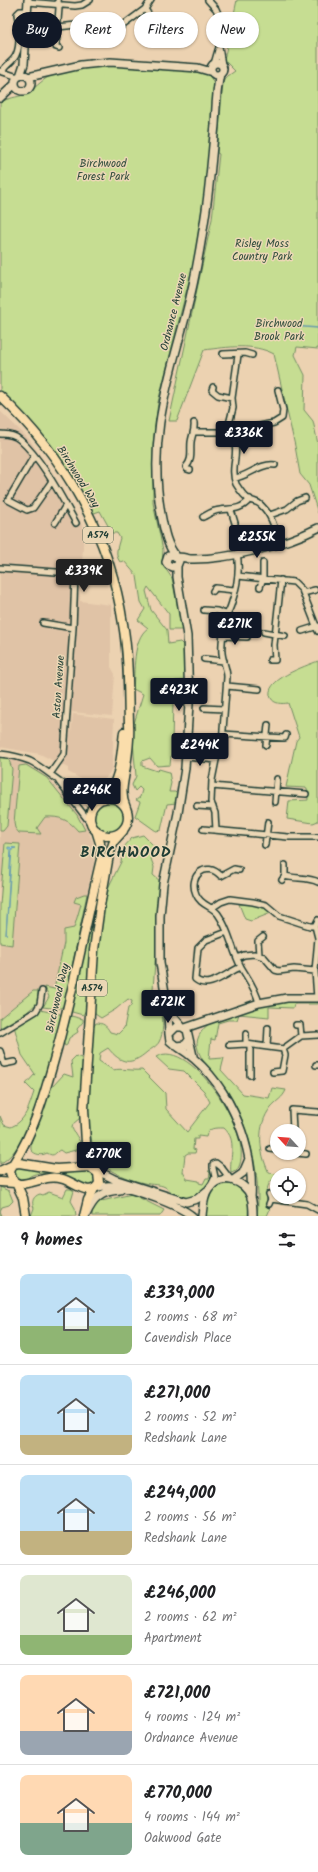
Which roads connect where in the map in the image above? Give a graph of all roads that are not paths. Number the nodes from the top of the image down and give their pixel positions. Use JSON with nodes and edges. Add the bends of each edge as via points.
{"nodes":[{"id":1,"x":90,"y":0,"type":"edge"},
{"id":2,"x":151,"y":0,"type":"edge"},
{"id":3,"x":208,"y":0,"type":"edge"},
{"id":4,"x":28,"y":1,"type":"edge"},
{"id":5,"x":58,"y":2,"type":"edge"},
{"id":6,"x":145,"y":9,"type":"junction"},
{"id":7,"x":27,"y":11,"type":"junction"},
{"id":8,"x":147,"y":12,"type":"edge"},
{"id":9,"x":217,"y":12,"type":"edge"},
{"id":10,"x":126,"y":23,"type":"edge"},
{"id":11,"x":219,"y":48,"type":"edge"},
{"id":12,"x":219,"y":48,"type":"edge"},
{"id":13,"x":222,"y":65,"type":"junction"},
{"id":14,"x":213,"y":69,"type":"junction"},
{"id":15,"x":3,"y":72,"type":"edge"},
{"id":16,"x":220,"y":74,"type":"junction"},
{"id":17,"x":22,"y":80,"type":"junction"},
{"id":18,"x":217,"y":88,"type":"junction"},
{"id":19,"x":22,"y":92,"type":"junction"},
{"id":20,"x":3,"y":96,"type":"edge"},
{"id":21,"x":223,"y":354,"type":"dead end"},
{"id":22,"x":238,"y":355,"type":"junction"},
{"id":23,"x":252,"y":355,"type":"dead end"},
{"id":24,"x":213,"y":387,"type":"dead end"},
{"id":25,"x":278,"y":390,"type":"dead end"},
{"id":26,"x":0,"y":396,"type":"edge"},
{"id":27,"x":232,"y":398,"type":"junction"},
{"id":28,"x":281,"y":400,"type":"junction"},
{"id":29,"x":275,"y":402,"type":"dead end"},
{"id":30,"x":194,"y":423,"type":"dead end"},
{"id":31,"x":194,"y":432,"type":"junction"},
{"id":32,"x":227,"y":432,"type":"junction"},
{"id":33,"x":0,"y":434,"type":"edge"},
{"id":34,"x":234,"y":438,"type":"junction"},
{"id":35,"x":34,"y":456,"type":"junction"},
{"id":36,"x":276,"y":464,"type":"dead end"},
{"id":37,"x":190,"y":470,"type":"dead end"},
{"id":38,"x":235,"y":478,"type":"junction"},
{"id":39,"x":52,"y":481,"type":"junction"},
{"id":40,"x":305,"y":498,"type":"dead end"},
{"id":41,"x":250,"y":500,"type":"junction"},
{"id":42,"x":66,"y":505,"type":"junction"},
{"id":43,"x":231,"y":510,"type":"junction"},
{"id":44,"x":270,"y":515,"type":"junction"},
{"id":45,"x":203,"y":518,"type":"dead end"},
{"id":46,"x":55,"y":523,"type":"dead end"},
{"id":47,"x":76,"y":523,"type":"dead end"},
{"id":48,"x":235,"y":524,"type":"dead end"},
{"id":49,"x":318,"y":528,"type":"edge"},
{"id":50,"x":166,"y":539,"type":"junction"},
{"id":51,"x":279,"y":543,"type":"junction"},
{"id":52,"x":237,"y":553,"type":"junction"},
{"id":53,"x":177,"y":556,"type":"junction"},
{"id":54,"x":189,"y":559,"type":"junction"},
{"id":55,"x":263,"y":563,"type":"dead end"},
{"id":56,"x":173,"y":564,"type":"junction"},
{"id":57,"x":0,"y":568,"type":"edge"},
{"id":58,"x":238,"y":576,"type":"junction"},
{"id":59,"x":263,"y":578,"type":"junction"},
{"id":60,"x":281,"y":580,"type":"junction"},
{"id":61,"x":260,"y":587,"type":"dead end"},
{"id":62,"x":234,"y":590,"type":"junction"},
{"id":63,"x":316,"y":590,"type":"dead end"},
{"id":64,"x":213,"y":591,"type":"dead end"},
{"id":65,"x":304,"y":593,"type":"junction"},
{"id":66,"x":204,"y":610,"type":"dead end"},
{"id":67,"x":226,"y":614,"type":"junction"},
{"id":68,"x":43,"y":623,"type":"dead end"},
{"id":69,"x":73,"y":628,"type":"junction"},
{"id":70,"x":317,"y":628,"type":"edge"},
{"id":71,"x":302,"y":631,"type":"dead end"},
{"id":72,"x":264,"y":632,"type":"dead end"},
{"id":73,"x":275,"y":634,"type":"junction"},
{"id":74,"x":223,"y":636,"type":"junction"},
{"id":75,"x":285,"y":636,"type":"dead end"},
{"id":76,"x":247,"y":637,"type":"dead end"},
{"id":77,"x":204,"y":659,"type":"dead end"},
{"id":78,"x":270,"y":660,"type":"dead end"},
{"id":79,"x":224,"y":661,"type":"junction"},
{"id":80,"x":227,"y":686,"type":"junction"},
{"id":81,"x":259,"y":689,"type":"dead end"},
{"id":82,"x":128,"y":702,"type":"junction"},
{"id":83,"x":204,"y":708,"type":"dead end"},
{"id":84,"x":224,"y":709,"type":"junction"},
{"id":85,"x":268,"y":725,"type":"dead end"},
{"id":86,"x":222,"y":734,"type":"junction"},
{"id":87,"x":286,"y":735,"type":"dead end"},
{"id":88,"x":267,"y":736,"type":"junction"},
{"id":89,"x":266,"y":745,"type":"dead end"},
{"id":90,"x":0,"y":754,"type":"edge"},
{"id":91,"x":186,"y":757,"type":"junction"},
{"id":92,"x":216,"y":760,"type":"junction"},
{"id":93,"x":50,"y":774,"type":"junction"},
{"id":94,"x":277,"y":779,"type":"dead end"},
{"id":95,"x":58,"y":780,"type":"junction"},
{"id":96,"x":212,"y":786,"type":"junction"},
{"id":97,"x":276,"y":791,"type":"junction"},
{"id":98,"x":306,"y":794,"type":"dead end"},
{"id":99,"x":103,"y":799,"type":"junction"},
{"id":100,"x":275,"y":802,"type":"dead end"},
{"id":101,"x":197,"y":806,"type":"dead end"},
{"id":102,"x":126,"y":808,"type":"junction"},
{"id":103,"x":213,"y":808,"type":"junction"},
{"id":104,"x":268,"y":822,"type":"dead end"},
{"id":105,"x":95,"y":829,"type":"junction"},
{"id":106,"x":203,"y":829,"type":"dead end"},
{"id":107,"x":216,"y":830,"type":"junction"},
{"id":108,"x":123,"y":831,"type":"junction"},
{"id":109,"x":267,"y":834,"type":"junction"},
{"id":110,"x":318,"y":838,"type":"edge"},
{"id":111,"x":265,"y":845,"type":"dead end"},
{"id":112,"x":285,"y":865,"type":"dead end"},
{"id":113,"x":240,"y":870,"type":"dead end"},
{"id":114,"x":318,"y":882,"type":"edge"},
{"id":115,"x":212,"y":908,"type":"junction"},
{"id":116,"x":318,"y":920,"type":"edge"},
{"id":117,"x":315,"y":926,"type":"junction"},
{"id":118,"x":227,"y":932,"type":"junction"},
{"id":119,"x":264,"y":937,"type":"dead end"},
{"id":120,"x":259,"y":955,"type":"junction"},
{"id":121,"x":237,"y":958,"type":"junction"},
{"id":122,"x":241,"y":967,"type":"junction"},
{"id":123,"x":315,"y":971,"type":"junction"},
{"id":124,"x":42,"y":991,"type":"dead end"},
{"id":125,"x":318,"y":998,"type":"edge"},
{"id":126,"x":259,"y":1002,"type":"junction"},
{"id":127,"x":168,"y":1010,"type":"junction"},
{"id":128,"x":198,"y":1024,"type":"junction"},
{"id":129,"x":296,"y":1025,"type":"dead end"},
{"id":130,"x":183,"y":1027,"type":"junction"},
{"id":131,"x":268,"y":1028,"type":"dead end"},
{"id":132,"x":0,"y":1033,"type":"edge"},
{"id":133,"x":169,"y":1034,"type":"junction"},
{"id":134,"x":246,"y":1034,"type":"dead end"},
{"id":135,"x":318,"y":1035,"type":"edge"},
{"id":136,"x":301,"y":1036,"type":"junction"},
{"id":137,"x":189,"y":1038,"type":"junction"},
{"id":138,"x":229,"y":1045,"type":"dead end"},
{"id":139,"x":248,"y":1045,"type":"junction"},
{"id":140,"x":178,"y":1046,"type":"junction"},
{"id":141,"x":267,"y":1046,"type":"junction"},
{"id":142,"x":283,"y":1048,"type":"junction"},
{"id":143,"x":0,"y":1051,"type":"edge"},
{"id":144,"x":193,"y":1056,"type":"junction"},
{"id":145,"x":14,"y":1062,"type":"dead end"},
{"id":146,"x":2,"y":1064,"type":"edge"},
{"id":147,"x":248,"y":1072,"type":"dead end"},
{"id":148,"x":273,"y":1072,"type":"dead end"},
{"id":149,"x":318,"y":1112,"type":"edge"},
{"id":150,"x":293,"y":1124,"type":"edge"},
{"id":151,"x":249,"y":1157,"type":"junction"},
{"id":152,"x":13,"y":1165,"type":"junction"},
{"id":153,"x":95,"y":1169,"type":"junction"},
{"id":154,"x":0,"y":1171,"type":"edge"},
{"id":155,"x":232,"y":1180,"type":"junction"},
{"id":156,"x":0,"y":1182,"type":"edge"},
{"id":157,"x":15,"y":1183,"type":"junction"},
{"id":158,"x":95,"y":1188,"type":"junction"},
{"id":159,"x":209,"y":1188,"type":"junction"},
{"id":160,"x":132,"y":1191,"type":"junction"},
{"id":161,"x":252,"y":1198,"type":"junction"},
{"id":162,"x":306,"y":1204,"type":"edge"},
{"id":163,"x":318,"y":1210,"type":"edge"},
{"id":164,"x":26,"y":1216,"type":"edge"},
{"id":165,"x":85,"y":1216,"type":"edge"},
{"id":166,"x":192,"y":1216,"type":"edge"},
{"id":167,"x":202,"y":1216,"type":"edge"},
{"id":168,"x":252,"y":1216,"type":"edge"}],
"edges":[{"from":1,"to":5,"type":"street","via":[[79,5]]},
{"from":2,"to":6,"type":"street"},
{"from":3,"to":9,"type":"street"},
{"from":4,"to":5,"type":"street"},
{"from":4,"to":7,"type":"street"},
{"from":6,"to":8,"type":"street"},
{"from":6,"to":10,"type":"street"},
{"from":7,"to":15,"type":"street","via":[[20,11],[17,14],[20,22],[17,54],[5,66]]},
{"from":7,"to":17,"type":"street"},
{"from":11,"to":13,"type":"street"},
{"from":12,"to":14,"type":"street"},
{"from":13,"to":14,"type":"street","via":[[217,63]]},
{"from":13,"to":16,"type":"street","via":[[223,70]]},
{"from":14,"to":16,"type":"street","via":[[216,75]]},
{"from":14,"to":17,"type":"street","via":[[107,62],[80,65]]},
{"from":14,"to":18,"type":"street","name":"Ordnance Avenue"},
{"from":15,"to":17,"type":"street"},
{"from":16,"to":18,"type":"street","name":"Ordnance Avenue"},
{"from":17,"to":19,"type":"street","via":[[17,89]]},
{"from":17,"to":19,"type":"street","via":[[28,90]]},
{"from":17,"to":20,"type":"street"},
{"from":18,"to":50,"type":"street","name":"Ordnance Avenue","via":[[212,165],[200,251],[166,386],[157,433],[158,492]]},
{"from":19,"to":20,"type":"street"},
{"from":21,"to":22,"type":"street"},
{"from":22,"to":23,"type":"street"},
{"from":22,"to":27,"type":"street"},
{"from":24,"to":27,"type":"street","via":[[214,393]]},
{"from":25,"to":28,"type":"street"},
{"from":26,"to":82,"type":"main road","name":"Birchwood Way","number":"A574","via":[[26,422],[57,460],[80,496],[98,534],[112,575],[124,624]]},
{"from":27,"to":32,"type":"street","via":[[233,408]]},
{"from":28,"to":29,"type":"street"},
{"from":28,"to":34,"type":"street","via":[[283,415],[279,421],[255,427]]},
{"from":30,"to":31,"type":"street"},
{"from":31,"to":32,"type":"street"},
{"from":31,"to":37,"type":"street","via":[[191,442],[192,454],[186,467]]},
{"from":32,"to":34,"type":"street"},
{"from":33,"to":35,"type":"street","via":[[20,440]]},
{"from":34,"to":38,"type":"street"},
{"from":35,"to":39,"type":"street"},
{"from":35,"to":39,"type":"street","via":[[8,500],[27,510],[33,508]]},
{"from":36,"to":38,"type":"street","via":[[261,467]]},
{"from":38,"to":41,"type":"street","via":[[240,490]]},
{"from":39,"to":42,"type":"street"},
{"from":40,"to":44,"type":"street","via":[[297,500],[287,509]]},
{"from":41,"to":43,"type":"street"},
{"from":41,"to":44,"type":"street","via":[[260,504]]},
{"from":42,"to":46,"type":"street"},
{"from":42,"to":47,"type":"street"},
{"from":43,"to":45,"type":"street","via":[[214,511]]},
{"from":43,"to":48,"type":"street"},
{"from":44,"to":51,"type":"street"},
{"from":49,"to":51,"type":"street"},
{"from":50,"to":53,"type":"street","name":"Ordnance Avenue"},
{"from":50,"to":56,"type":"street","name":"Ordnance Avenue"},
{"from":51,"to":52,"type":"street"},
{"from":52,"to":54,"type":"street"},
{"from":52,"to":58,"type":"street"},
{"from":53,"to":54,"type":"street"},
{"from":53,"to":56,"type":"street","via":[[179,561]]},
{"from":53,"to":56,"type":"street","via":[[170,555]]},
{"from":54,"to":56,"type":"street"},
{"from":55,"to":59,"type":"street"},
{"from":56,"to":91,"type":"street","name":"Ordnance Avenue","via":[[184,615],[188,661]]},
{"from":57,"to":69,"type":"street","name":"Aston Avenue","via":[[70,573],[76,577]]},
{"from":58,"to":59,"type":"street"},
{"from":58,"to":62,"type":"street"},
{"from":59,"to":60,"type":"street"},
{"from":59,"to":61,"type":"street"},
{"from":60,"to":65,"type":"street","via":[[294,582]]},
{"from":60,"to":73,"type":"street"},
{"from":62,"to":64,"type":"street","via":[[215,588]]},
{"from":62,"to":67,"type":"street","via":[[232,603]]},
{"from":63,"to":65,"type":"street"},
{"from":65,"to":70,"type":"street"},
{"from":66,"to":67,"type":"street"},
{"from":67,"to":74,"type":"street"},
{"from":68,"to":69,"type":"street"},
{"from":69,"to":93,"type":"street","name":"Aston Avenue","via":[[64,754]]},
{"from":70,"to":71,"type":"street"},
{"from":72,"to":73,"type":"street"},
{"from":73,"to":75,"type":"street"},
{"from":73,"to":78,"type":"street","via":[[275,660]]},
{"from":74,"to":76,"type":"street"},
{"from":74,"to":79,"type":"street"},
{"from":77,"to":79,"type":"street"},
{"from":79,"to":80,"type":"street","via":[[227,669]]},
{"from":80,"to":81,"type":"street"},
{"from":80,"to":84,"type":"street"},
{"from":82,"to":99,"type":"main road","name":"Birchwood Way","number":"A574","via":[[118,774],[112,788]]},
{"from":82,"to":102,"type":"main road","name":"Birchwood Way","number":"A574","via":[[128,745],[122,793]]},
{"from":83,"to":84,"type":"street"},
{"from":84,"to":86,"type":"street"},
{"from":85,"to":88,"type":"street"},
{"from":86,"to":88,"type":"street"},
{"from":86,"to":92,"type":"street","via":[[222,743]]},
{"from":87,"to":88,"type":"street","via":[[285,738]]},
{"from":88,"to":89,"type":"street"},
{"from":90,"to":93,"type":"street","via":[[31,762]]},
{"from":91,"to":92,"type":"street"},
{"from":91,"to":127,"type":"street","name":"Ordnance Avenue","via":[[163,884],[160,916],[160,963]]},
{"from":92,"to":96,"type":"street"},
{"from":93,"to":95,"type":"street"},
{"from":94,"to":97,"type":"street"},
{"from":95,"to":99,"type":"street","via":[[87,799]]},
{"from":95,"to":105,"type":"street"},
{"from":96,"to":97,"type":"street"},
{"from":96,"to":103,"type":"street"},
{"from":97,"to":98,"type":"street"},
{"from":97,"to":100,"type":"street"},
{"from":99,"to":102,"type":"main road","via":[[119,800]]},
{"from":99,"to":105,"type":"main road","number":"A574","via":[[91,812],[91,823]]},
{"from":101,"to":103,"type":"street"},
{"from":102,"to":108,"type":"main road","number":"A574","via":[[128,822]]},
{"from":103,"to":107,"type":"street"},
{"from":104,"to":109,"type":"street"},
{"from":105,"to":108,"type":"main road","via":[[101,834],[112,836]]},
{"from":105,"to":152,"type":"main road","name":"Birchwood Way","number":"A574","via":[[100,843],[101,859],[61,1037],[30,1133]]},
{"from":106,"to":107,"type":"street"},
{"from":107,"to":109,"type":"street"},
{"from":108,"to":153,"type":"main road","number":"A574","via":[[114,842],[109,855],[94,950],[84,1110],[86,1143]]},
{"from":109,"to":110,"type":"street"},
{"from":109,"to":111,"type":"street"},
{"from":112,"to":114,"type":"street","via":[[283,878]]},
{"from":113,"to":115,"type":"street","via":[[234,869],[221,876],[216,870],[207,870],[196,876],[194,882],[197,897]]},
{"from":115,"to":117,"type":"street","via":[[230,899],[253,902],[266,906],[279,916]]},
{"from":115,"to":118,"type":"street"},
{"from":116,"to":117,"type":"street"},
{"from":117,"to":123,"type":"street","via":[[318,938]]},
{"from":118,"to":121,"type":"street"},
{"from":118,"to":122,"type":"street","via":[[206,940],[198,948],[195,979],[200,983],[208,983]]},
{"from":119,"to":120,"type":"street","via":[[258,941]]},
{"from":120,"to":121,"type":"street","via":[[249,954]]},
{"from":120,"to":123,"type":"street","via":[[268,961],[274,970]]},
{"from":121,"to":122,"type":"street"},
{"from":122,"to":126,"type":"street"},
{"from":123,"to":125,"type":"street"},
{"from":124,"to":132,"type":"street","via":[[36,1011]]},
{"from":125,"to":126,"type":"street","via":[[287,998]]},
{"from":126,"to":128,"type":"street"},
{"from":127,"to":130,"type":"street","name":"Ordnance Avenue"},
{"from":127,"to":133,"type":"street","name":"Ordnance Avenue"},
{"from":128,"to":130,"type":"street"},
{"from":128,"to":137,"type":"street"},
{"from":129,"to":136,"type":"street","via":[[300,1026]]},
{"from":130,"to":133,"type":"street","via":[[176,1027]]},
{"from":130,"to":137,"type":"street"},
{"from":131,"to":141,"type":"street"},
{"from":133,"to":140,"type":"street","via":[[170,1041]]},
{"from":134,"to":139,"type":"street"},
{"from":135,"to":136,"type":"street"},
{"from":136,"to":142,"type":"street"},
{"from":137,"to":140,"type":"street","via":[[185,1045]]},
{"from":137,"to":144,"type":"street"},
{"from":138,"to":139,"type":"street"},
{"from":139,"to":141,"type":"street"},
{"from":139,"to":147,"type":"street"},
{"from":140,"to":144,"type":"street"},
{"from":141,"to":142,"type":"street"},
{"from":142,"to":148,"type":"street","via":[[285,1055],[282,1071]]},
{"from":143,"to":146,"type":"street"},
{"from":144,"to":151,"type":"street","via":[[205,1068],[228,1102],[244,1137]]},
{"from":145,"to":146,"type":"street"},
{"from":149,"to":150,"type":"street","via":[[292,1110]]},
{"from":151,"to":155,"type":"street","via":[[243,1173]]},
{"from":151,"to":161,"type":"street"},
{"from":152,"to":153,"type":"main road","via":[[19,1163],[56,1169]]},
{"from":152,"to":154,"type":"main road"},
{"from":152,"to":157,"type":"main road","via":[[11,1175]]},
{"from":153,"to":158,"type":"main road","number":"A574","via":[[100,1179]]},
{"from":153,"to":159,"type":"street","via":[[110,1177],[181,1202],[194,1201]]},
{"from":155,"to":159,"type":"street","via":[[221,1180]]},
{"from":155,"to":159,"type":"street","via":[[216,1163],[213,1168],[216,1177]]},
{"from":155,"to":161,"type":"street","via":[[242,1186]]},
{"from":156,"to":157,"type":"main road"},
{"from":157,"to":158,"type":"main road","via":[[24,1184],[52,1177],[67,1180],[85,1189]]},
{"from":157,"to":164,"type":"main road","via":[[23,1198]]},
{"from":158,"to":160,"type":"street","via":[[114,1186]]},
{"from":158,"to":165,"type":"main road","number":"A574","via":[[88,1200]]},
{"from":159,"to":167,"type":"street"},
{"from":160,"to":165,"type":"street","via":[[110,1191],[102,1194],[93,1202]]},
{"from":160,"to":166,"type":"street","via":[[180,1208]]},
{"from":161,"to":168,"type":"street"},
{"from":162,"to":163,"type":"street"}]}
